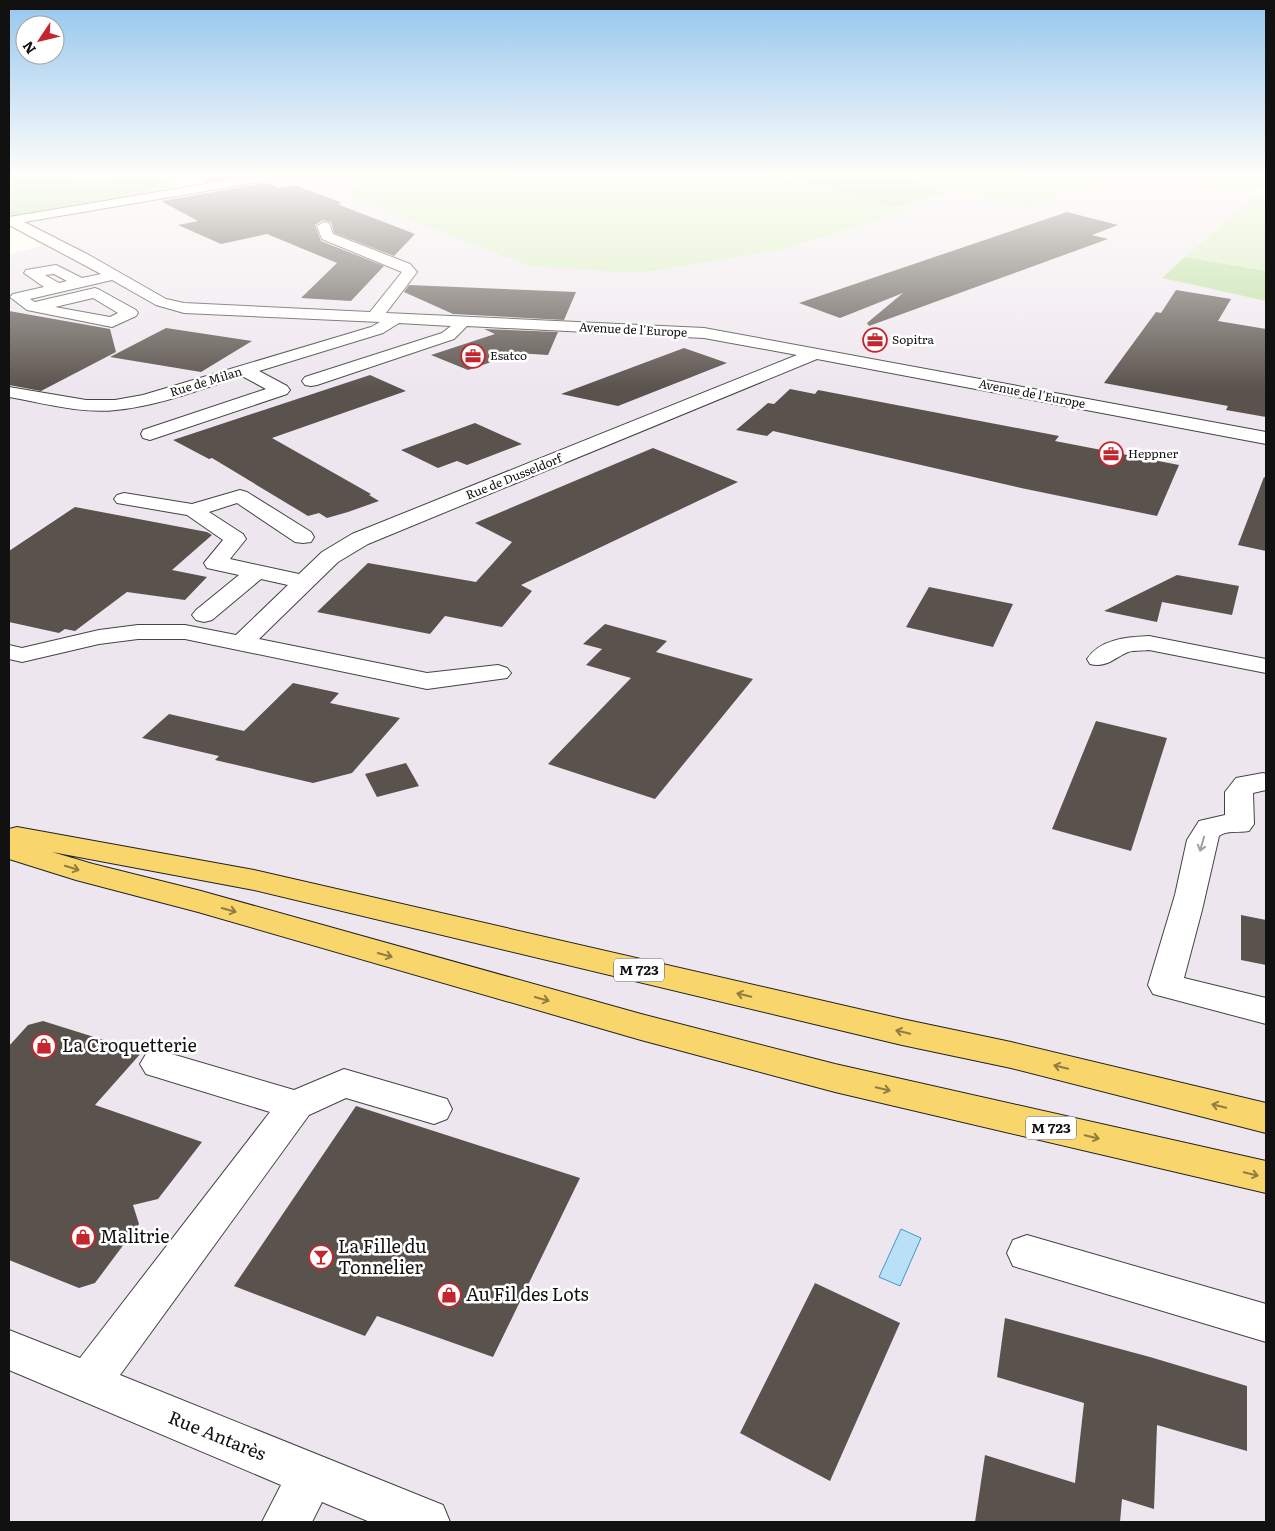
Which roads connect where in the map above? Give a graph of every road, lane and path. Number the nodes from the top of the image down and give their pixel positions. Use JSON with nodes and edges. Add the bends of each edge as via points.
{"nodes":[{"id":1,"x":58,"y":246,"type":"edge"},
{"id":2,"x":353,"y":246,"type":"edge"},
{"id":3,"x":114,"y":276,"type":"junction"},
{"id":4,"x":80,"y":283,"type":"junction"},
{"id":5,"x":57,"y":288,"type":"junction"},
{"id":6,"x":32,"y":307,"type":"junction"},
{"id":7,"x":374,"y":318,"type":"junction"},
{"id":8,"x":395,"y":319,"type":"junction"},
{"id":9,"x":462,"y":322,"type":"junction"},
{"id":10,"x":816,"y":354,"type":"junction"},
{"id":11,"x":244,"y":370,"type":"junction"},
{"id":12,"x":311,"y":381,"type":"dead end"},
{"id":13,"x":9,"y":392,"type":"edge"},
{"id":14,"x":9,"y":409,"type":"edge"},
{"id":15,"x":39,"y":414,"type":"dead end"},
{"id":16,"x":150,"y":434,"type":"dead end"},
{"id":17,"x":1266,"y":438,"type":"edge"},
{"id":18,"x":124,"y":500,"type":"dead end"},
{"id":19,"x":193,"y":510,"type":"junction"},
{"id":20,"x":303,"y":536,"type":"dead end"},
{"id":21,"x":256,"y":572,"type":"junction"},
{"id":22,"x":304,"y":582,"type":"junction"},
{"id":23,"x":204,"y":614,"type":"dead end"},
{"id":24,"x":241,"y":644,"type":"junction"},
{"id":25,"x":13,"y":657,"type":"edge"},
{"id":26,"x":1099,"y":659,"type":"dead end"},
{"id":27,"x":1266,"y":666,"type":"edge"},
{"id":28,"x":498,"y":673,"type":"dead end"},
{"id":29,"x":1263,"y":782,"type":"dead end"},
{"id":30,"x":9,"y":834,"type":"edge"},
{"id":31,"x":9,"y":849,"type":"edge"},
{"id":32,"x":1266,"y":1011,"type":"edge"},
{"id":33,"x":158,"y":1064,"type":"dead end"},
{"id":34,"x":296,"y":1105,"type":"junction"},
{"id":35,"x":434,"y":1109,"type":"dead end"},
{"id":36,"x":1266,"y":1118,"type":"edge"},
{"id":37,"x":1266,"y":1177,"type":"edge"},
{"id":38,"x":1027,"y":1253,"type":"dead end"},
{"id":39,"x":1266,"y":1323,"type":"edge"},
{"id":40,"x":9,"y":1350,"type":"edge"},
{"id":41,"x":88,"y":1383,"type":"junction"},
{"id":42,"x":312,"y":1475,"type":"junction"},
{"id":43,"x":286,"y":1522,"type":"edge"},
{"id":44,"x":426,"y":1522,"type":"edge"}],
"edges":[{"from":1,"to":3,"type":"street","name":"Avenue de l'Europe"},
{"from":2,"to":7,"type":"street","via":[[410,272]]},
{"from":3,"to":4,"type":"street"},
{"from":3,"to":7,"type":"street","name":"Avenue de l'Europe","via":[[161,302],[184,308]]},
{"from":4,"to":5,"type":"street"},
{"from":4,"to":5,"type":"street","via":[[56,269],[31,273]]},
{"from":5,"to":6,"type":"street","via":[[18,297]]},
{"from":6,"to":6,"type":"street","via":[[96,293],[130,313],[112,322]]},
{"from":7,"to":8,"type":"street","name":"Avenue de l'Europe"},
{"from":8,"to":9,"type":"street","name":"Avenue de l'Europe"},
{"from":8,"to":11,"type":"street","name":"Rue de Milan","via":[[377,330]]},
{"from":9,"to":10,"type":"street","name":"Avenue de l'Europe","via":[[704,333]]},
{"from":9,"to":12,"type":"street","via":[[448,336]]},
{"from":10,"to":17,"type":"street","name":"Avenue de l'Europe"},
{"from":10,"to":22,"type":"street","name":"Rue de Dusseldorf","via":[[360,539],[330,556]]},
{"from":11,"to":13,"type":"street","name":"Rue de Milan","via":[[145,400],[115,405],[86,405]]},
{"from":11,"to":16,"type":"street","via":[[281,390]]},
{"from":14,"to":15,"type":"street"},
{"from":18,"to":19,"type":"street"},
{"from":19,"to":20,"type":"street","via":[[240,496]]},
{"from":19,"to":21,"type":"street","via":[[235,539],[215,563]]},
{"from":21,"to":22,"type":"street"},
{"from":21,"to":23,"type":"street"},
{"from":22,"to":24,"type":"street","name":"Rue de Dusseldorf"},
{"from":24,"to":25,"type":"street","via":[[185,632],[138,632],[99,637]]},
{"from":24,"to":28,"type":"street","via":[[427,681]]},
{"from":26,"to":27,"type":"street","via":[[1125,644],[1149,643]]},
{"from":29,"to":32,"type":"street","one_way":true,"via":[[1246,784],[1239,792],[1239,824],[1223,823],[1211,827],[1205,834],[1194,886],[1165,985]]},
{"from":36,"to":30,"type":"main road","number":"M 723","one_way":true,"via":[[1011,1054],[902,1032],[254,880]]},
{"from":31,"to":37,"type":"main road","number":"M 723","one_way":true,"via":[[641,1027],[835,1078]]},
{"from":33,"to":34,"type":"street"},
{"from":34,"to":35,"type":"street","via":[[344,1084]]},
{"from":34,"to":41,"type":"street"},
{"from":38,"to":39,"type":"street"},
{"from":40,"to":41,"type":"street","name":"Rue Antarès"},
{"from":41,"to":42,"type":"street","name":"Rue Antarès"},
{"from":42,"to":43,"type":"street"},
{"from":42,"to":44,"type":"street","name":"Rue Antarès"}]}
